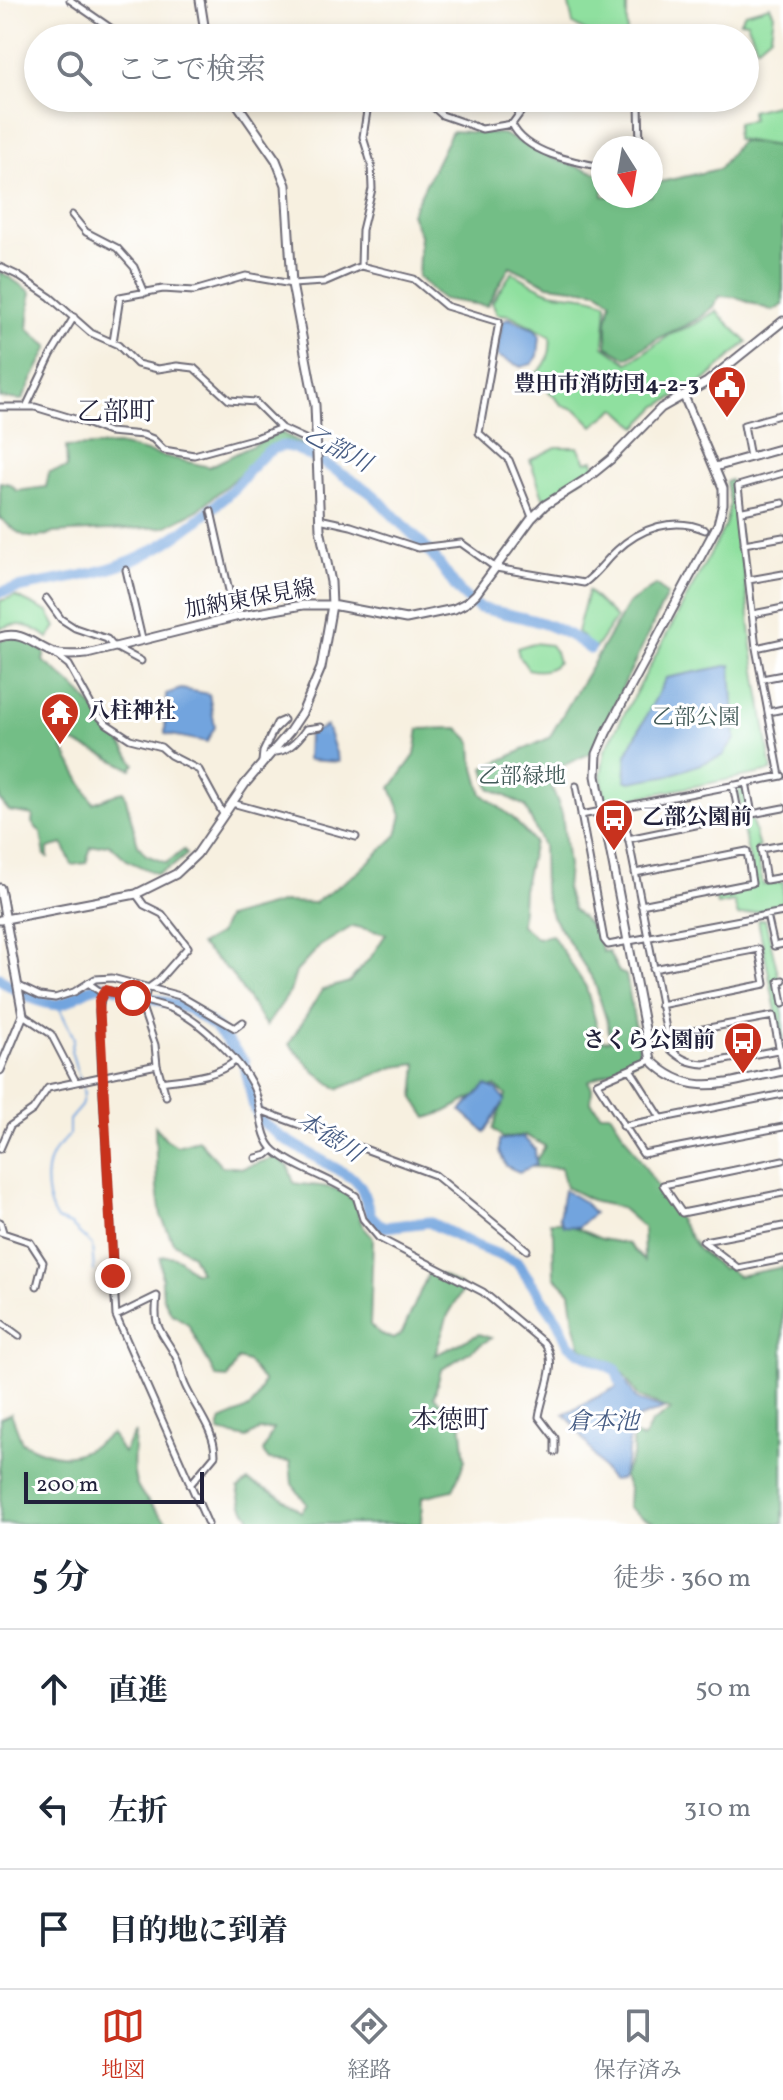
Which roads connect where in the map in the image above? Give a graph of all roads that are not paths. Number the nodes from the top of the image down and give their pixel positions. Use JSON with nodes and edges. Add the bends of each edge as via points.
{"nodes":[{"id":1,"x":70,"y":0,"type":"edge"},
{"id":2,"x":200,"y":0,"type":"edge"},
{"id":3,"x":105,"y":24,"type":"edge"},
{"id":4,"x":204,"y":24,"type":"edge"},
{"id":5,"x":242,"y":112,"type":"edge"},
{"id":6,"x":367,"y":112,"type":"edge"},
{"id":7,"x":439,"y":112,"type":"edge"},
{"id":8,"x":521,"y":112,"type":"edge"},
{"id":9,"x":639,"y":112,"type":"edge"},
{"id":10,"x":512,"y":124,"type":"junction"},
{"id":11,"x":640,"y":136,"type":"edge"},
{"id":12,"x":591,"y":165,"type":"edge"},
{"id":13,"x":72,"y":215,"type":"dead end"},
{"id":14,"x":361,"y":266,"type":"junction"},
{"id":15,"x":0,"y":267,"type":"edge"},
{"id":16,"x":292,"y":284,"type":"junction"},
{"id":17,"x":145,"y":293,"type":"junction"},
{"id":18,"x":74,"y":317,"type":"junction"},
{"id":19,"x":783,"y":321,"type":"edge"},
{"id":20,"x":113,"y":342,"type":"junction"},
{"id":21,"x":684,"y":396,"type":"junction"},
{"id":22,"x":0,"y":407,"type":"edge"},
{"id":23,"x":26,"y":407,"type":"junction"},
{"id":24,"x":783,"y":414,"type":"edge"},
{"id":25,"x":281,"y":428,"type":"junction"},
{"id":26,"x":316,"y":448,"type":"junction"},
{"id":27,"x":783,"y":448,"type":"edge"},
{"id":28,"x":750,"y":457,"type":"junction"},
{"id":29,"x":715,"y":467,"type":"junction"},
{"id":30,"x":783,"y":473,"type":"edge"},
{"id":31,"x":783,"y":503,"type":"edge"},
{"id":32,"x":211,"y":511,"type":"dead end"},
{"id":33,"x":743,"y":511,"type":"junction"},
{"id":34,"x":532,"y":518,"type":"junction"},
{"id":35,"x":319,"y":519,"type":"junction"},
{"id":36,"x":705,"y":530,"type":"dead end"},
{"id":37,"x":783,"y":537,"type":"edge"},
{"id":38,"x":744,"y":544,"type":"junction"},
{"id":39,"x":496,"y":568,"type":"junction"},
{"id":40,"x":126,"y":570,"type":"dead end"},
{"id":41,"x":783,"y":574,"type":"edge"},
{"id":42,"x":748,"y":580,"type":"junction"},
{"id":43,"x":46,"y":598,"type":"dead end"},
{"id":44,"x":332,"y":605,"type":"junction"},
{"id":45,"x":783,"y":608,"type":"edge"},
{"id":46,"x":753,"y":614,"type":"junction"},
{"id":47,"x":235,"y":617,"type":"junction"},
{"id":48,"x":0,"y":637,"type":"edge"},
{"id":49,"x":142,"y":639,"type":"junction"},
{"id":50,"x":783,"y":642,"type":"edge"},
{"id":51,"x":113,"y":646,"type":"junction"},
{"id":52,"x":756,"y":648,"type":"junction"},
{"id":53,"x":52,"y":652,"type":"junction"},
{"id":54,"x":141,"y":661,"type":"dead end"},
{"id":55,"x":783,"y":675,"type":"edge"},
{"id":56,"x":762,"y":679,"type":"junction"},
{"id":57,"x":783,"y":709,"type":"edge"},
{"id":58,"x":769,"y":712,"type":"junction"},
{"id":59,"x":321,"y":727,"type":"dead end"},
{"id":60,"x":274,"y":730,"type":"dead end"},
{"id":61,"x":783,"y":742,"type":"edge"},
{"id":62,"x":775,"y":743,"type":"junction"},
{"id":63,"x":272,"y":752,"type":"junction"},
{"id":64,"x":262,"y":763,"type":"junction"},
{"id":65,"x":782,"y":776,"type":"edge"},
{"id":66,"x":746,"y":782,"type":"junction"},
{"id":67,"x":733,"y":785,"type":"junction"},
{"id":68,"x":576,"y":786,"type":"dead end"},
{"id":69,"x":231,"y":803,"type":"junction"},
{"id":70,"x":622,"y":806,"type":"junction"},
{"id":71,"x":783,"y":808,"type":"edge"},
{"id":72,"x":601,"y":810,"type":"junction"},
{"id":73,"x":223,"y":814,"type":"junction"},
{"id":74,"x":581,"y":815,"type":"junction"},
{"id":75,"x":356,"y":837,"type":"dead end"},
{"id":76,"x":628,"y":839,"type":"junction"},
{"id":77,"x":783,"y":845,"type":"edge"},
{"id":78,"x":635,"y":873,"type":"junction"},
{"id":79,"x":783,"y":877,"type":"edge"},
{"id":80,"x":0,"y":888,"type":"edge"},
{"id":81,"x":136,"y":894,"type":"junction"},
{"id":82,"x":641,"y":905,"type":"junction"},
{"id":83,"x":783,"y":912,"type":"edge"},
{"id":84,"x":767,"y":915,"type":"junction"},
{"id":85,"x":3,"y":920,"type":"edge"},
{"id":86,"x":647,"y":938,"type":"junction"},
{"id":87,"x":628,"y":942,"type":"junction"},
{"id":88,"x":783,"y":944,"type":"edge"},
{"id":89,"x":653,"y":969,"type":"junction"},
{"id":90,"x":783,"y":980,"type":"edge"},
{"id":91,"x":88,"y":983,"type":"junction"},
{"id":92,"x":147,"y":989,"type":"junction"},
{"id":93,"x":20,"y":990,"type":"junction"},
{"id":94,"x":102,"y":993,"type":"junction"},
{"id":95,"x":142,"y":998,"type":"junction"},
{"id":96,"x":783,"y":1004,"type":"edge"},
{"id":97,"x":660,"y":1005,"type":"junction"},
{"id":98,"x":23,"y":1015,"type":"junction"},
{"id":99,"x":243,"y":1022,"type":"dead end"},
{"id":100,"x":666,"y":1036,"type":"junction"},
{"id":101,"x":781,"y":1049,"type":"edge"},
{"id":102,"x":651,"y":1060,"type":"junction"},
{"id":103,"x":236,"y":1062,"type":"junction"},
{"id":104,"x":157,"y":1065,"type":"junction"},
{"id":105,"x":630,"y":1069,"type":"junction"},
{"id":106,"x":783,"y":1069,"type":"edge"},
{"id":107,"x":0,"y":1070,"type":"edge"},
{"id":108,"x":102,"y":1077,"type":"junction"},
{"id":109,"x":76,"y":1082,"type":"junction"},
{"id":110,"x":161,"y":1082,"type":"junction"},
{"id":111,"x":783,"y":1094,"type":"edge"},
{"id":112,"x":166,"y":1096,"type":"dead end"},
{"id":113,"x":262,"y":1114,"type":"junction"},
{"id":114,"x":661,"y":1118,"type":"junction"},
{"id":115,"x":623,"y":1126,"type":"junction"},
{"id":116,"x":783,"y":1127,"type":"edge"},
{"id":117,"x":0,"y":1149,"type":"edge"},
{"id":118,"x":273,"y":1150,"type":"junction"},
{"id":119,"x":256,"y":1158,"type":"dead end"},
{"id":120,"x":783,"y":1160,"type":"edge"},
{"id":121,"x":783,"y":1193,"type":"edge"},
{"id":122,"x":0,"y":1222,"type":"edge"},
{"id":123,"x":783,"y":1226,"type":"edge"},
{"id":124,"x":2,"y":1232,"type":"edge"},
{"id":125,"x":527,"y":1250,"type":"dead end"},
{"id":126,"x":783,"y":1259,"type":"edge"},
{"id":127,"x":37,"y":1286,"type":"dead end"},
{"id":128,"x":116,"y":1316,"type":"junction"},
{"id":129,"x":0,"y":1322,"type":"edge"},
{"id":130,"x":19,"y":1336,"type":"dead end"},
{"id":131,"x":555,"y":1452,"type":"dead end"},
{"id":132,"x":190,"y":1485,"type":"junction"},
{"id":133,"x":208,"y":1524,"type":"edge"}],
"edges":[{"from":1,"to":3,"type":"street"},
{"from":2,"to":4,"type":"street"},
{"from":5,"to":16,"type":"street","via":[[281,170]]},
{"from":6,"to":14,"type":"street","via":[[363,137],[372,189],[362,230]]},
{"from":7,"to":10,"type":"street","via":[[482,129]]},
{"from":8,"to":10,"type":"street"},
{"from":9,"to":11,"type":"street"},
{"from":10,"to":12,"type":"street","via":[[527,143]]},
{"from":13,"to":17,"type":"street","via":[[86,232],[117,248],[134,267]]},
{"from":14,"to":16,"type":"street","via":[[324,282]]},
{"from":14,"to":34,"type":"street","via":[[414,279],[446,306],[499,322],[479,433],[511,463]]},
{"from":15,"to":18,"type":"street"},
{"from":16,"to":17,"type":"street","via":[[246,276],[194,291]]},
{"from":16,"to":26,"type":"street","via":[[315,405]]},
{"from":17,"to":20,"type":"street","via":[[118,299]]},
{"from":18,"to":20,"type":"street","via":[[91,333]]},
{"from":18,"to":23,"type":"street"},
{"from":19,"to":21,"type":"street","name":"加納東保見線"},
{"from":20,"to":25,"type":"street","via":[[142,367],[194,368],[229,400],[255,402]]},
{"from":21,"to":29,"type":"street"},
{"from":21,"to":34,"type":"street","name":"加納東保見線","via":[[661,408],[611,459]]},
{"from":22,"to":23,"type":"street"},
{"from":23,"to":25,"type":"street","via":[[109,432],[143,435],[164,450],[194,455]]},
{"from":24,"to":28,"type":"street","via":[[742,427]]},
{"from":25,"to":26,"type":"street"},
{"from":26,"to":35,"type":"street"},
{"from":27,"to":28,"type":"street"},
{"from":28,"to":29,"type":"street"},
{"from":29,"to":72,"type":"street","via":[[723,488],[718,524],[597,754]]},
{"from":30,"to":33,"type":"street","via":[[738,486]]},
{"from":31,"to":33,"type":"street"},
{"from":32,"to":47,"type":"street"},
{"from":33,"to":38,"type":"street"},
{"from":34,"to":39,"type":"street","name":"加納東保見線"},
{"from":35,"to":39,"type":"street","via":[[418,548],[461,543]]},
{"from":35,"to":44,"type":"street"},
{"from":36,"to":39,"type":"street","via":[[674,523],[653,527],[629,540],[584,583]]},
{"from":37,"to":38,"type":"street"},
{"from":38,"to":42,"type":"street"},
{"from":39,"to":44,"type":"street","name":"加納東保見線","via":[[469,600],[435,615],[406,619]]},
{"from":40,"to":49,"type":"street"},
{"from":41,"to":42,"type":"street"},
{"from":42,"to":46,"type":"street"},
{"from":43,"to":51,"type":"street","via":[[61,619]]},
{"from":44,"to":47,"type":"street","name":"加納東保見線"},
{"from":44,"to":63,"type":"street","via":[[311,695]]},
{"from":45,"to":46,"type":"street"},
{"from":46,"to":52,"type":"street"},
{"from":47,"to":49,"type":"street","name":"加納東保見線"},
{"from":48,"to":53,"type":"street","name":"加納東保見線","via":[[23,636]]},
{"from":49,"to":51,"type":"street","name":"加納東保見線"},
{"from":50,"to":52,"type":"street"},
{"from":51,"to":53,"type":"street","name":"加納東保見線","via":[[68,656]]},
{"from":51,"to":54,"type":"street"},
{"from":52,"to":56,"type":"street"},
{"from":53,"to":73,"type":"street","via":[[69,665],[107,724],[199,770]]},
{"from":55,"to":56,"type":"street"},
{"from":56,"to":58,"type":"street"},
{"from":57,"to":58,"type":"street"},
{"from":58,"to":62,"type":"street"},
{"from":59,"to":63,"type":"street","via":[[306,729],[282,752]]},
{"from":60,"to":64,"type":"street"},
{"from":61,"to":62,"type":"street"},
{"from":62,"to":65,"type":"street"},
{"from":63,"to":64,"type":"street"},
{"from":64,"to":69,"type":"street"},
{"from":65,"to":66,"type":"street"},
{"from":66,"to":67,"type":"street"},
{"from":66,"to":71,"type":"street","via":[[752,814]]},
{"from":67,"to":70,"type":"street"},
{"from":67,"to":76,"type":"street","via":[[739,816]]},
{"from":68,"to":74,"type":"street"},
{"from":69,"to":73,"type":"street"},
{"from":69,"to":75,"type":"street"},
{"from":70,"to":72,"type":"street"},
{"from":70,"to":76,"type":"street"},
{"from":72,"to":74,"type":"street"},
{"from":72,"to":87,"type":"street"},
{"from":73,"to":81,"type":"street","via":[[183,868]]},
{"from":74,"to":87,"type":"street","via":[[604,940],[608,945]]},
{"from":76,"to":78,"type":"street"},
{"from":77,"to":79,"type":"street","via":[[761,849],[766,880]]},
{"from":78,"to":82,"type":"street"},
{"from":78,"to":82,"type":"street","via":[[747,851],[752,883]]},
{"from":80,"to":85,"type":"street"},
{"from":81,"to":85,"type":"street"},
{"from":81,"to":92,"type":"street","via":[[162,914],[188,947]]},
{"from":82,"to":86,"type":"street"},
{"from":83,"to":84,"type":"street"},
{"from":84,"to":86,"type":"street"},
{"from":84,"to":88,"type":"street","via":[[774,946]]},
{"from":85,"to":93,"type":"street"},
{"from":86,"to":87,"type":"street"},
{"from":86,"to":89,"type":"street"},
{"from":87,"to":102,"type":"street"},
{"from":89,"to":97,"type":"street"},
{"from":89,"to":97,"type":"street","via":[[759,949],[765,984]]},
{"from":90,"to":96,"type":"street"},
{"from":91,"to":92,"type":"street","via":[[106,977]]},
{"from":91,"to":93,"type":"street","via":[[55,998]]},
{"from":91,"to":94,"type":"street"},
{"from":92,"to":95,"type":"street"},
{"from":92,"to":99,"type":"street","via":[[180,996],[235,1028]]},
{"from":93,"to":98,"type":"street"},
{"from":94,"to":95,"type":"street"},
{"from":94,"to":108,"type":"street"},
{"from":95,"to":103,"type":"street","via":[[187,1018]]},
{"from":95,"to":104,"type":"street"},
{"from":97,"to":100,"type":"street"},
{"from":98,"to":107,"type":"street"},
{"from":98,"to":109,"type":"street","via":[[51,1034]]},
{"from":100,"to":101,"type":"street","via":[[670,1049],[691,1063]]},
{"from":100,"to":101,"type":"street","via":[[773,1016]]},
{"from":101,"to":106,"type":"street"},
{"from":102,"to":105,"type":"street"},
{"from":102,"to":106,"type":"street","via":[[672,1079],[695,1086]]},
{"from":103,"to":110,"type":"street","via":[[212,1074]]},
{"from":103,"to":113,"type":"street","via":[[254,1088]]},
{"from":104,"to":108,"type":"street"},
{"from":104,"to":110,"type":"street"},
{"from":105,"to":114,"type":"street"},
{"from":105,"to":115,"type":"street","via":[[597,1083]]},
{"from":108,"to":109,"type":"street"},
{"from":108,"to":128,"type":"street"},
{"from":109,"to":117,"type":"street","via":[[45,1089],[33,1110],[10,1126]]},
{"from":110,"to":112,"type":"street"},
{"from":111,"to":114,"type":"street"},
{"from":113,"to":118,"type":"street"},
{"from":113,"to":125,"type":"street","via":[[435,1175]]},
{"from":114,"to":115,"type":"street"},
{"from":115,"to":116,"type":"street","via":[[643,1154]]},
{"from":118,"to":119,"type":"street"},
{"from":118,"to":131,"type":"street","via":[[356,1196],[363,1219],[379,1238],[483,1292],[544,1343],[551,1363],[539,1417],[555,1438]]},
{"from":120,"to":121,"type":"street","via":[[663,1185],[682,1213]]},
{"from":122,"to":124,"type":"street"},
{"from":123,"to":126,"type":"street","via":[[703,1241],[738,1268]]},
{"from":124,"to":127,"type":"street","via":[[30,1242],[43,1262]]},
{"from":128,"to":132,"type":"street"},
{"from":128,"to":132,"type":"street","via":[[157,1296],[157,1327],[175,1355],[215,1447],[215,1455]]},
{"from":129,"to":130,"type":"street"},
{"from":132,"to":133,"type":"street"}]}
